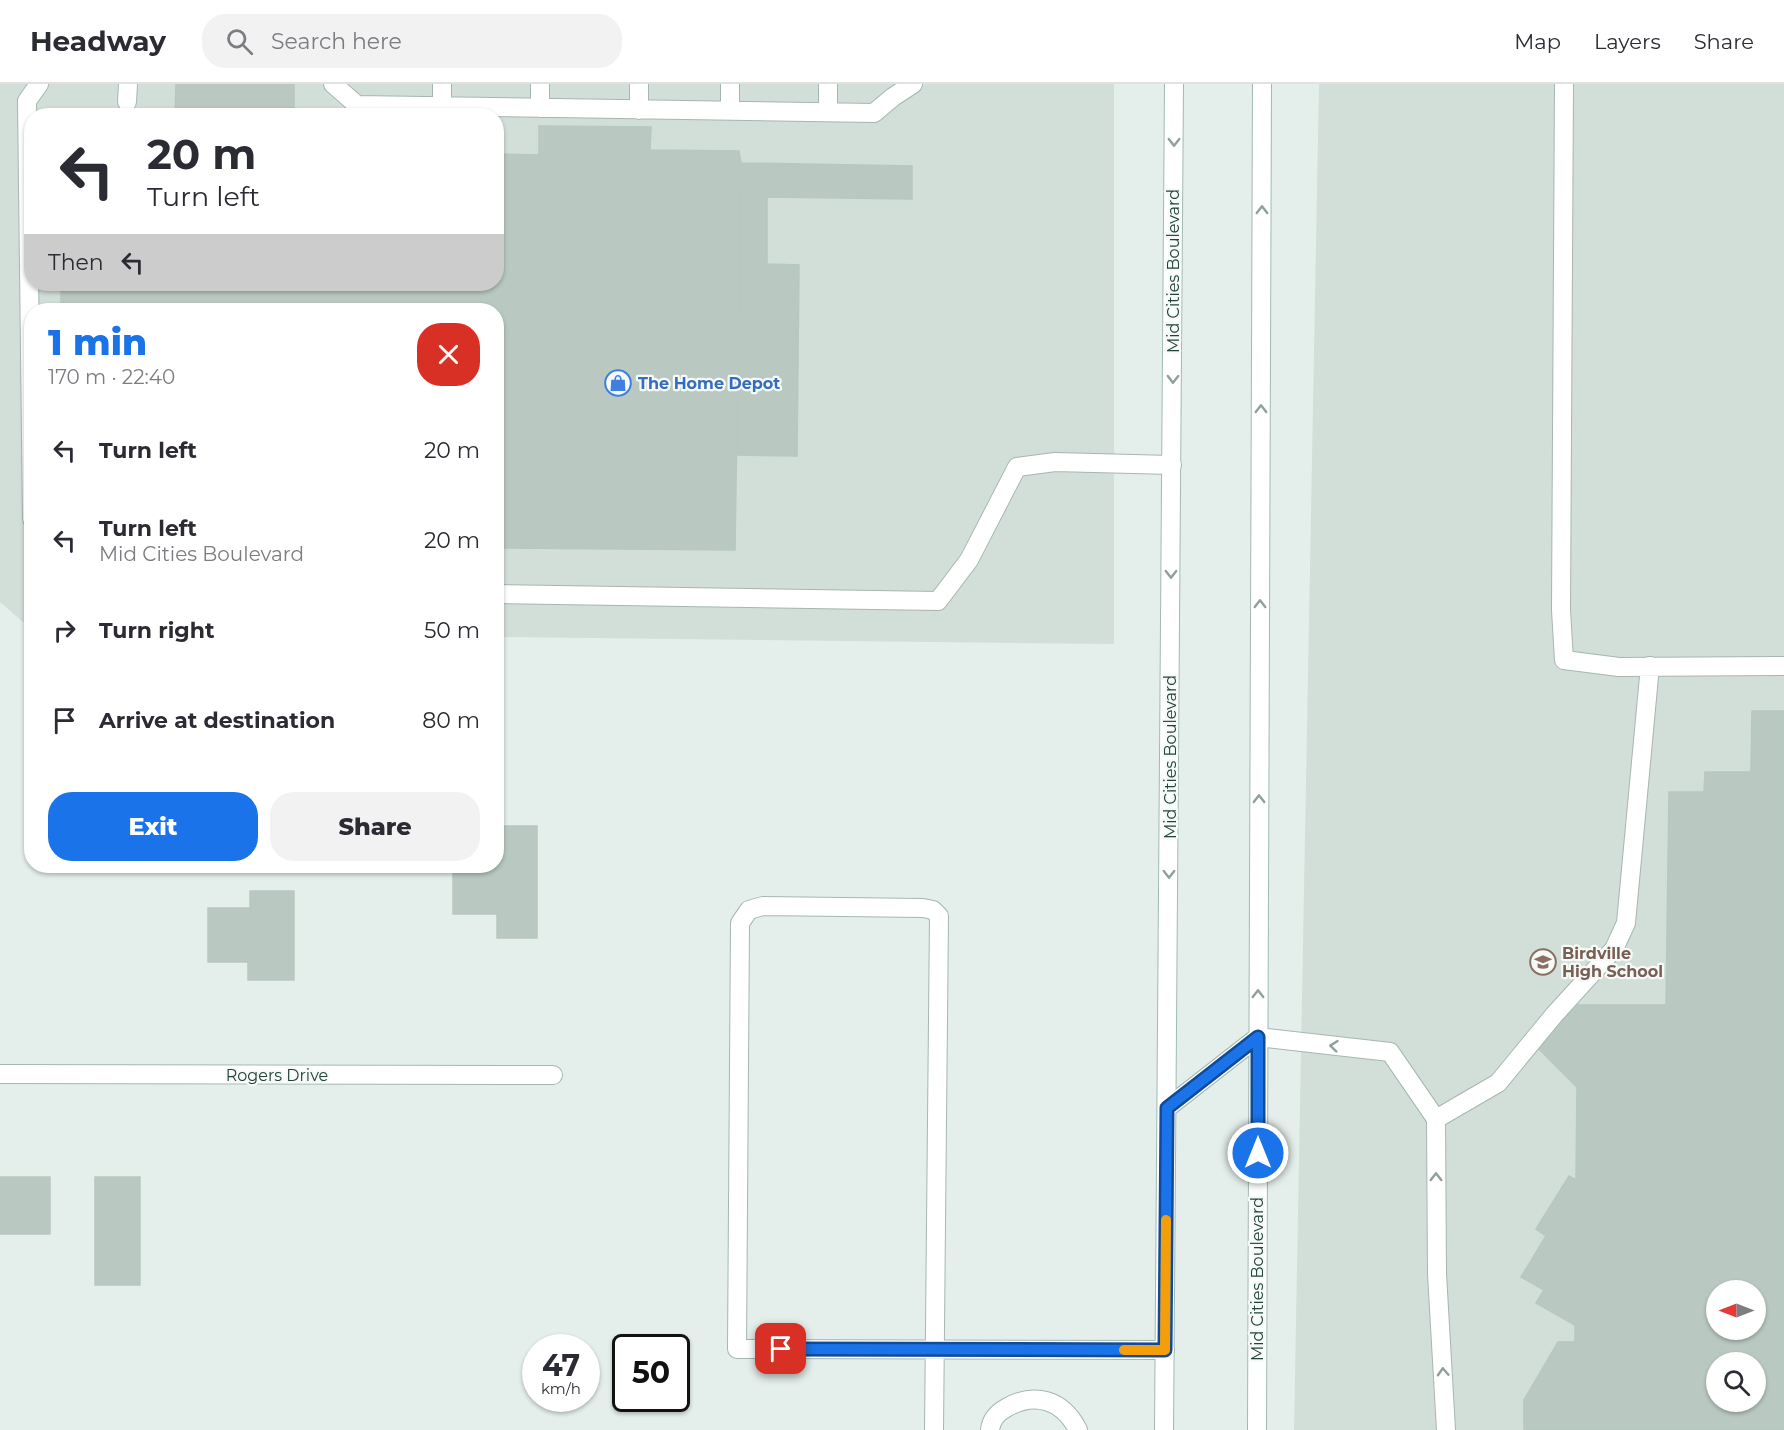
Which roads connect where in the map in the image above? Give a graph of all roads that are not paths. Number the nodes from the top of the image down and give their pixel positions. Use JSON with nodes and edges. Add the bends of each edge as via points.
{"nodes":[{"id":1,"x":39,"y":84,"type":"edge"},
{"id":2,"x":442,"y":84,"type":"edge"},
{"id":3,"x":540,"y":84,"type":"edge"},
{"id":4,"x":639,"y":84,"type":"edge"},
{"id":5,"x":730,"y":84,"type":"edge"},
{"id":6,"x":828,"y":84,"type":"edge"},
{"id":7,"x":913,"y":84,"type":"edge"},
{"id":8,"x":1174,"y":84,"type":"edge"},
{"id":9,"x":1262,"y":84,"type":"edge"},
{"id":10,"x":1564,"y":84,"type":"edge"},
{"id":11,"x":334,"y":85,"type":"edge"},
{"id":12,"x":442,"y":106,"type":"junction"},
{"id":13,"x":27,"y":108,"type":"edge"},
{"id":14,"x":540,"y":108,"type":"junction"},
{"id":15,"x":639,"y":110,"type":"junction"},
{"id":16,"x":730,"y":111,"type":"junction"},
{"id":17,"x":828,"y":111,"type":"junction"},
{"id":18,"x":1172,"y":465,"type":"junction"},
{"id":19,"x":504,"y":594,"type":"edge"},
{"id":20,"x":1650,"y":666,"type":"junction"},
{"id":21,"x":1784,"y":666,"type":"edge"},
{"id":22,"x":1258,"y":1037,"type":"junction"},
{"id":23,"x":0,"y":1074,"type":"edge"},
{"id":24,"x":553,"y":1075,"type":"dead end"},
{"id":25,"x":1167,"y":1108,"type":"junction"},
{"id":26,"x":1436,"y":1119,"type":"junction"},
{"id":27,"x":934,"y":1350,"type":"junction"},
{"id":28,"x":1165,"y":1350,"type":"junction"},
{"id":29,"x":934,"y":1430,"type":"edge"},
{"id":30,"x":990,"y":1430,"type":"edge"},
{"id":31,"x":1078,"y":1430,"type":"edge"},
{"id":32,"x":1164,"y":1430,"type":"edge"},
{"id":33,"x":1257,"y":1430,"type":"edge"},
{"id":34,"x":1446,"y":1430,"type":"edge"}],
"edges":[{"from":1,"to":13,"type":"main road","via":[[27,101]]},
{"from":2,"to":12,"type":"main road"},
{"from":3,"to":14,"type":"main road"},
{"from":4,"to":15,"type":"main road"},
{"from":5,"to":16,"type":"main road"},
{"from":6,"to":17,"type":"main road"},
{"from":7,"to":17,"type":"main road","via":[[874,113]]},
{"from":8,"to":18,"type":"main road","name":"Mid Cities Boulevard","one_way":true},
{"from":22,"to":9,"type":"main road","name":"Mid Cities Boulevard","one_way":true},
{"from":10,"to":20,"type":"main road","via":[[1564,660],[1619,667]]},
{"from":11,"to":12,"type":"main road","via":[[357,105]]},
{"from":12,"to":14,"type":"main road"},
{"from":14,"to":15,"type":"main road"},
{"from":15,"to":16,"type":"main road"},
{"from":16,"to":17,"type":"main road"},
{"from":18,"to":19,"type":"main road","via":[[1055,462],[1017,467],[969,560],[938,601]]},
{"from":18,"to":25,"type":"main road","name":"Mid Cities Boulevard","one_way":true},
{"from":20,"to":21,"type":"main road"},
{"from":20,"to":26,"type":"main road","via":[[1626,923],[1614,949],[1498,1083]]},
{"from":22,"to":25,"type":"main road"},
{"from":26,"to":22,"type":"main road","one_way":true,"via":[[1390,1052]]},
{"from":22,"to":33,"type":"main road","name":"Mid Cities Boulevard"},
{"from":23,"to":24,"type":"main road","name":"Rogers Drive"},
{"from":25,"to":28,"type":"main road","name":"Mid Cities Boulevard"},
{"from":34,"to":26,"type":"main road","one_way":true,"via":[[1437,1274]]},
{"from":27,"to":27,"type":"main road","via":[[737,1348],[740,923],[749,910],[763,906],[923,908],[939,916]]},
{"from":27,"to":28,"type":"main road"},
{"from":27,"to":29,"type":"main road"},
{"from":28,"to":32,"type":"main road","name":"Mid Cities Boulevard"},
{"from":30,"to":31,"type":"main road","via":[[998,1412],[1020,1400],[1043,1400],[1073,1419]]}]}
